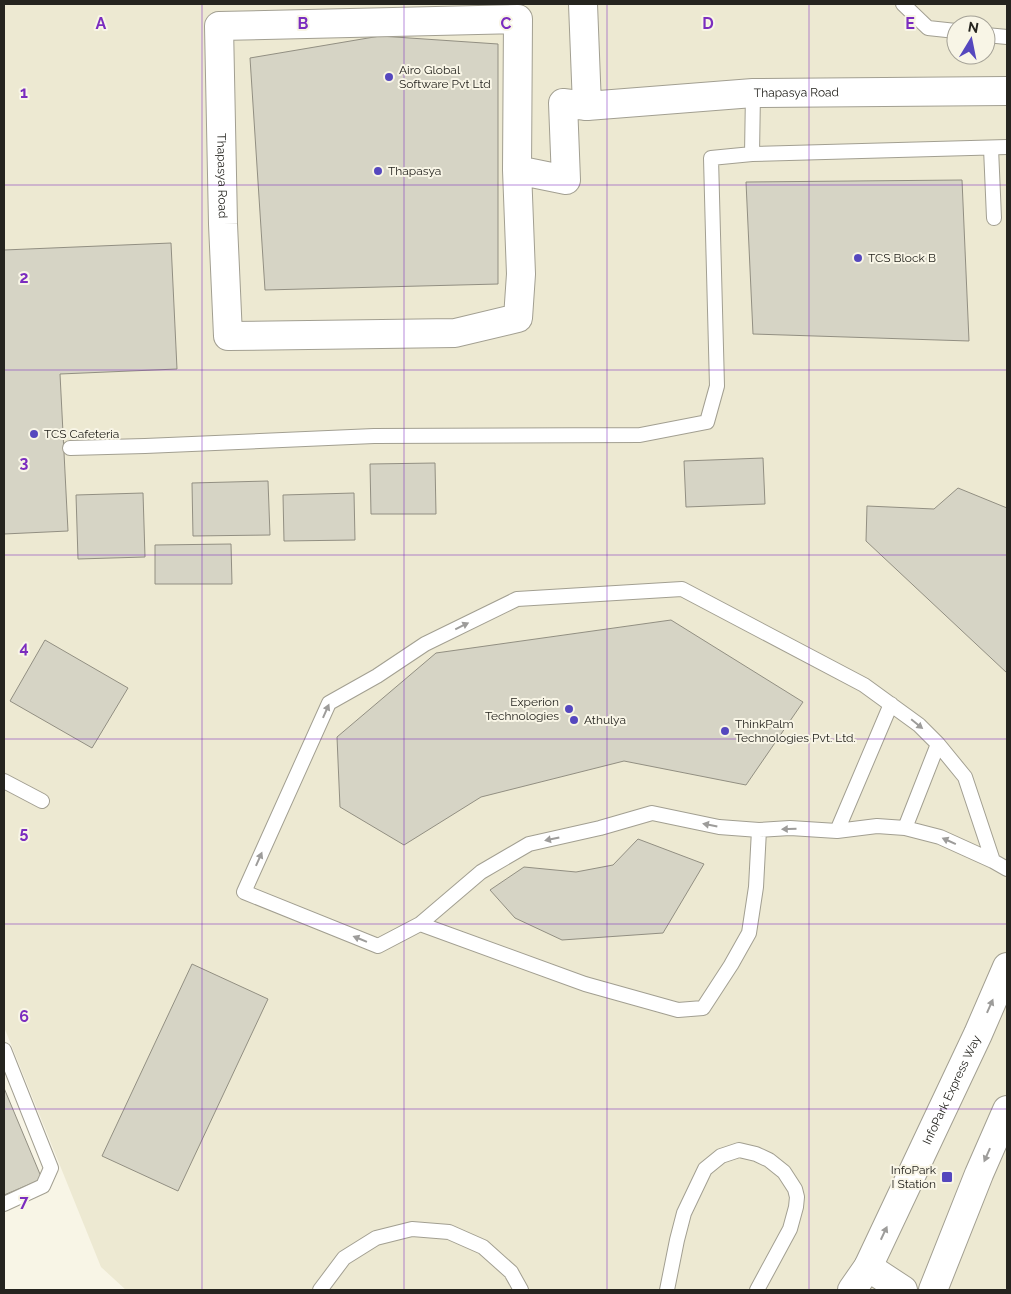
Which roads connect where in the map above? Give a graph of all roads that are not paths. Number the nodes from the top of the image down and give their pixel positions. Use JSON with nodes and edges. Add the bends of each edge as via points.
{"nodes":[{"id":1,"x":582,"y":4,"type":"edge"},
{"id":2,"x":903,"y":4,"type":"edge"},
{"id":3,"x":946,"y":30,"type":"edge"},
{"id":4,"x":1007,"y":92,"type":"edge"},
{"id":5,"x":753,"y":93,"type":"junction"},
{"id":6,"x":587,"y":106,"type":"junction"},
{"id":7,"x":1007,"y":147,"type":"edge"},
{"id":8,"x":991,"y":148,"type":"junction"},
{"id":9,"x":752,"y":154,"type":"junction"},
{"id":10,"x":517,"y":170,"type":"junction"},
{"id":11,"x":994,"y":218,"type":"dead end"},
{"id":12,"x":70,"y":448,"type":"dead end"},
{"id":13,"x":891,"y":704,"type":"junction"},
{"id":14,"x":938,"y":744,"type":"junction"},
{"id":15,"x":4,"y":781,"type":"edge"},
{"id":16,"x":42,"y":800,"type":"dead end"},
{"id":17,"x":905,"y":828,"type":"junction"},
{"id":18,"x":759,"y":830,"type":"junction"},
{"id":19,"x":837,"y":831,"type":"junction"},
{"id":20,"x":993,"y":861,"type":"junction"},
{"id":21,"x":1007,"y":869,"type":"edge"},
{"id":22,"x":420,"y":924,"type":"junction"},
{"id":23,"x":1007,"y":967,"type":"edge"},
{"id":24,"x":4,"y":1050,"type":"edge"},
{"id":25,"x":1007,"y":1110,"type":"edge"},
{"id":26,"x":4,"y":1204,"type":"edge"},
{"id":27,"x":868,"y":1267,"type":"junction"},
{"id":28,"x":320,"y":1290,"type":"edge"},
{"id":29,"x":521,"y":1290,"type":"edge"},
{"id":30,"x":667,"y":1290,"type":"edge"},
{"id":31,"x":757,"y":1290,"type":"edge"},
{"id":32,"x":852,"y":1290,"type":"edge"},
{"id":33,"x":903,"y":1290,"type":"edge"},
{"id":34,"x":932,"y":1290,"type":"edge"}],
"edges":[{"from":1,"to":6,"type":"street"},
{"from":2,"to":3,"type":"lane","via":[[928,28]]},
{"from":4,"to":5,"type":"street","name":"Thapasya Road"},
{"from":5,"to":6,"type":"street","name":"Thapasya Road"},
{"from":5,"to":9,"type":"lane"},
{"from":6,"to":10,"type":"street","name":"Thapasya Road","via":[[563,103],[566,180]]},
{"from":7,"to":8,"type":"lane"},
{"from":8,"to":9,"type":"lane"},
{"from":8,"to":11,"type":"lane"},
{"from":9,"to":12,"type":"lane","via":[[711,158],[717,386],[707,422],[640,435],[374,436]]},
{"from":10,"to":10,"type":"street","name":"Thapasya Road","via":[[521,274],[518,318],[454,333],[228,336],[219,26],[518,19]]},
{"from":13,"to":14,"type":"lane","one_way":true},
{"from":13,"to":19,"type":"lane"},
{"from":22,"to":13,"type":"lane","one_way":true,"via":[[378,946],[244,892],[329,703],[426,644],[517,599],[682,589],[864,685]]},
{"from":14,"to":17,"type":"lane"},
{"from":14,"to":20,"type":"lane","via":[[964,777]]},
{"from":15,"to":16,"type":"lane"},
{"from":17,"to":19,"type":"lane","via":[[877,826]]},
{"from":20,"to":17,"type":"lane","one_way":true,"via":[[940,837]]},
{"from":19,"to":18,"type":"lane","one_way":true},
{"from":18,"to":22,"type":"lane","one_way":true,"via":[[719,827],[652,813],[529,844],[481,872]]},
{"from":18,"to":22,"type":"lane","via":[[756,887],[749,933],[703,1008],[678,1010],[585,984]]},
{"from":20,"to":21,"type":"lane"},
{"from":27,"to":23,"type":"street","name":"InfoPark Express Way","one_way":true},
{"from":24,"to":26,"type":"lane","via":[[51,1168],[43,1186]]},
{"from":25,"to":34,"type":"street","one_way":true},
{"from":27,"to":32,"type":"street","name":"InfoPark Express Way"},
{"from":27,"to":33,"type":"street"},
{"from":28,"to":29,"type":"lane","via":[[344,1258],[376,1238],[412,1229],[449,1232],[483,1247],[511,1272]]},
{"from":30,"to":31,"type":"lane","via":[[684,1213],[705,1169],[721,1156],[739,1150],[756,1154],[784,1172],[797,1197],[790,1229]]}]}
